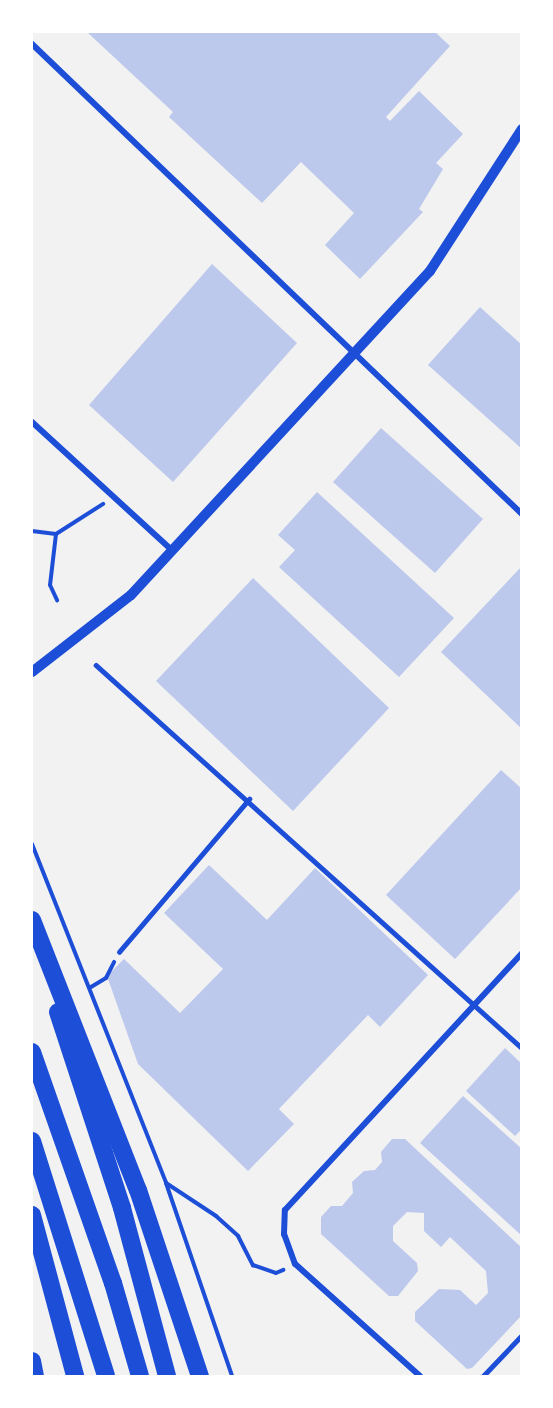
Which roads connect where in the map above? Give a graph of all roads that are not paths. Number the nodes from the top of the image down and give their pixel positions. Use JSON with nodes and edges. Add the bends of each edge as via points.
{"nodes":[{"id":1,"x":32,"y":44,"type":"edge"},
{"id":2,"x":522,"y":129,"type":"edge"},
{"id":3,"x":352,"y":353,"type":"junction"},
{"id":4,"x":32,"y":422,"type":"edge"},
{"id":5,"x":522,"y":514,"type":"edge"},
{"id":6,"x":173,"y":552,"type":"junction"},
{"id":7,"x":96,"y":664,"type":"dead end"},
{"id":8,"x":32,"y":672,"type":"edge"},
{"id":9,"x":249,"y":799,"type":"junction"},
{"id":10,"x":32,"y":922,"type":"edge"},
{"id":11,"x":119,"y":952,"type":"road end"},
{"id":12,"x":522,"y":953,"type":"edge"},
{"id":13,"x":474,"y":1003,"type":"junction"},
{"id":14,"x":522,"y":1048,"type":"edge"},
{"id":15,"x":32,"y":1052,"type":"edge"},
{"id":16,"x":32,"y":1141,"type":"edge"},
{"id":17,"x":32,"y":1215,"type":"edge"},
{"id":18,"x":522,"y":1335,"type":"edge"},
{"id":19,"x":32,"y":1361,"type":"edge"},
{"id":20,"x":35,"y":1377,"type":"edge"},
{"id":21,"x":75,"y":1377,"type":"edge"},
{"id":22,"x":106,"y":1377,"type":"edge"},
{"id":23,"x":140,"y":1377,"type":"edge"},
{"id":24,"x":167,"y":1377,"type":"edge"},
{"id":25,"x":200,"y":1377,"type":"edge"},
{"id":26,"x":420,"y":1377,"type":"edge"},
{"id":27,"x":483,"y":1377,"type":"edge"}],
"edges":[{"from":1,"to":3,"type":"street","via":[[326,323]]},
{"from":2,"to":3,"type":"street","via":[[442,255]]},
{"from":3,"to":5,"type":"street"},
{"from":3,"to":6,"type":"street"},
{"from":4,"to":6,"type":"street"},
{"from":6,"to":8,"type":"street","via":[[131,595]]},
{"from":7,"to":9,"type":"lane"},
{"from":9,"to":11,"type":"lane"},
{"from":9,"to":13,"type":"lane"},
{"from":10,"to":24,"type":"highway","via":[[122,1208]]},
{"from":10,"to":25,"type":"highway","via":[[138,1190]]},
{"from":12,"to":13,"type":"street"},
{"from":13,"to":14,"type":"lane"},
{"from":13,"to":26,"type":"street","via":[[285,1210],[284,1234],[295,1264]]},
{"from":15,"to":23,"type":"highway","via":[[113,1283]]},
{"from":16,"to":22,"type":"highway"},
{"from":17,"to":21,"type":"highway"},
{"from":18,"to":27,"type":"lane"},
{"from":19,"to":20,"type":"highway"}]}
